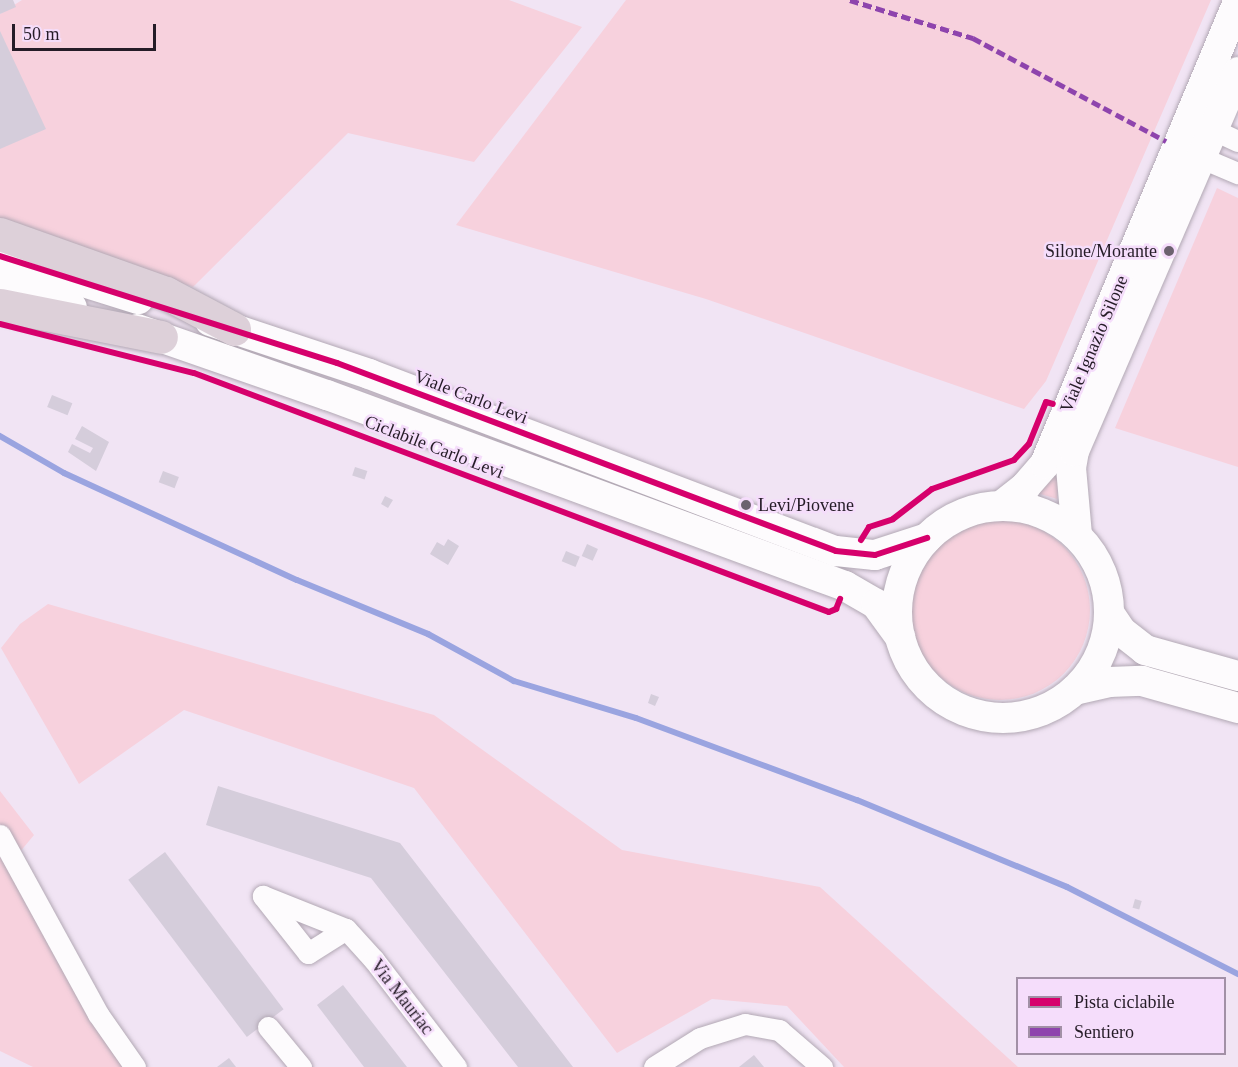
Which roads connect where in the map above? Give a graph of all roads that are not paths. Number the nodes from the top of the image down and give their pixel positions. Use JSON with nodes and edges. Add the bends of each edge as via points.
{"nodes":[{"id":1,"x":1238,"y":2,"type":"edge"},
{"id":2,"x":1238,"y":72,"type":"edge"},
{"id":3,"x":1226,"y":135,"type":"edge"},
{"id":4,"x":1202,"y":158,"type":"junction"},
{"id":5,"x":1238,"y":173,"type":"edge"},
{"id":6,"x":0,"y":234,"type":"edge"},
{"id":7,"x":0,"y":256,"type":"edge"},
{"id":8,"x":0,"y":285,"type":"edge"},
{"id":9,"x":0,"y":305,"type":"edge"},
{"id":10,"x":234,"y":329,"type":"junction"},
{"id":11,"x":161,"y":337,"type":"junction"},
{"id":12,"x":1001,"y":506,"type":"junction"},
{"id":13,"x":1077,"y":535,"type":"junction"},
{"id":14,"x":927,"y":538,"type":"junction"},
{"id":15,"x":1109,"y":614,"type":"junction"},
{"id":16,"x":900,"y":637,"type":"junction"},
{"id":17,"x":1238,"y":676,"type":"edge"},
{"id":18,"x":1075,"y":690,"type":"junction"},
{"id":19,"x":1238,"y":708,"type":"edge"},
{"id":20,"x":0,"y":835,"type":"edge"},
{"id":21,"x":346,"y":929,"type":"dead end"},
{"id":22,"x":268,"y":1027,"type":"dead end"},
{"id":23,"x":135,"y":1067,"type":"edge"},
{"id":24,"x":301,"y":1067,"type":"edge"},
{"id":25,"x":456,"y":1067,"type":"edge"},
{"id":26,"x":654,"y":1067,"type":"edge"},
{"id":27,"x":822,"y":1067,"type":"edge"}],
"edges":[{"from":1,"to":12,"type":"street","name":"Viale Ignazio Silone","via":[[1045,464]]},
{"from":2,"to":3,"type":"street","name":"Viale Ignazio Silone"},
{"from":3,"to":4,"type":"street","name":"Viale Ignazio Silone"},
{"from":4,"to":5,"type":"street"},
{"from":4,"to":13,"type":"street","name":"Viale Ignazio Silone","via":[[1074,451],[1071,468]]},
{"from":6,"to":10,"type":"highway","via":[[166,293]]},
{"from":7,"to":10,"type":"street","name":"Viale Carlo Levi"},
{"from":8,"to":11,"type":"street"},
{"from":9,"to":11,"type":"highway"},
{"from":10,"to":14,"type":"street","name":"Viale Carlo Levi","via":[[389,382],[836,551],[875,555]]},
{"from":11,"to":16,"type":"street","via":[[845,586],[876,603]]},
{"from":12,"to":13,"type":"street","via":[[1026,508]]},
{"from":12,"to":14,"type":"street","via":[[961,515]]},
{"from":13,"to":15,"type":"street","via":[[1099,568]]},
{"from":14,"to":16,"type":"street","via":[[904,574],[897,616]]},
{"from":15,"to":17,"type":"street","via":[[1145,650]]},
{"from":15,"to":18,"type":"street","via":[[1093,668]]},
{"from":16,"to":18,"type":"street","via":[[907,658],[926,684],[952,705],[972,714],[1016,717],[1057,703]]},
{"from":18,"to":19,"type":"street","via":[[1109,682],[1142,681]]},
{"from":20,"to":23,"type":"street","via":[[98,1014]]},
{"from":21,"to":25,"type":"street","name":"Via Mauriac"},
{"from":22,"to":24,"type":"street"},
{"from":26,"to":27,"type":"street","via":[[700,1038],[745,1024],[779,1030]]}]}
